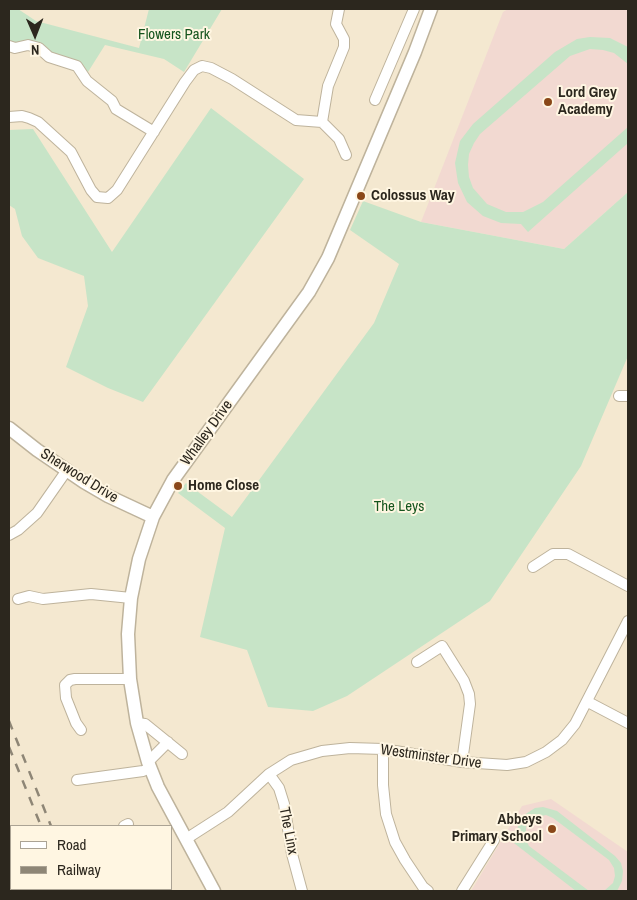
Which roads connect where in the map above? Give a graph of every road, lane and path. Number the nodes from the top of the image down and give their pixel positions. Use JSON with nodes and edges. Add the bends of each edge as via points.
{"nodes":[{"id":1,"x":338,"y":9,"type":"edge"},
{"id":2,"x":414,"y":9,"type":"edge"},
{"id":3,"x":431,"y":9,"type":"edge"},
{"id":4,"x":399,"y":45,"type":"junction"},
{"id":5,"x":9,"y":46,"type":"edge"},
{"id":6,"x":415,"y":52,"type":"junction"},
{"id":7,"x":375,"y":100,"type":"dead end"},
{"id":8,"x":9,"y":117,"type":"edge"},
{"id":9,"x":322,"y":122,"type":"junction"},
{"id":10,"x":154,"y":132,"type":"junction"},
{"id":11,"x":346,"y":155,"type":"dead end"},
{"id":12,"x":9,"y":428,"type":"edge"},
{"id":13,"x":67,"y":470,"type":"junction"},
{"id":14,"x":153,"y":517,"type":"junction"},
{"id":15,"x":9,"y":535,"type":"edge"},
{"id":16,"x":533,"y":566,"type":"dead end"},
{"id":17,"x":628,"y":586,"type":"edge"},
{"id":18,"x":131,"y":598,"type":"junction"},
{"id":19,"x":18,"y":599,"type":"dead end"},
{"id":20,"x":628,"y":621,"type":"edge"},
{"id":21,"x":418,"y":662,"type":"dead end"},
{"id":22,"x":130,"y":679,"type":"junction"},
{"id":23,"x":588,"y":702,"type":"junction"},
{"id":24,"x":628,"y":723,"type":"edge"},
{"id":25,"x":137,"y":724,"type":"junction"},
{"id":26,"x":81,"y":730,"type":"dead end"},
{"id":27,"x":168,"y":742,"type":"junction"},
{"id":28,"x":383,"y":749,"type":"junction"},
{"id":29,"x":182,"y":754,"type":"dead end"},
{"id":30,"x":462,"y":762,"type":"junction"},
{"id":31,"x":149,"y":765,"type":"junction"},
{"id":32,"x":269,"y":774,"type":"junction"},
{"id":33,"x":77,"y":780,"type":"dead end"},
{"id":34,"x":186,"y":839,"type":"junction"},
{"id":35,"x":494,"y":840,"type":"dead end"},
{"id":36,"x":214,"y":891,"type":"edge"},
{"id":37,"x":302,"y":891,"type":"edge"},
{"id":38,"x":428,"y":891,"type":"edge"},
{"id":39,"x":462,"y":891,"type":"edge"}],
"edges":[{"from":1,"to":9,"type":"street","via":[[336,24],[344,39],[344,47],[328,86]]},
{"from":2,"to":4,"type":"street"},
{"from":3,"to":6,"type":"street","name":"Whalley Drive"},
{"from":4,"to":6,"type":"street"},
{"from":4,"to":7,"type":"street"},
{"from":5,"to":10,"type":"street","via":[[39,48],[49,58],[77,66],[87,81],[112,101],[116,109]]},
{"from":6,"to":14,"type":"street","name":"Whalley Drive","via":[[328,258],[309,292],[173,480]]},
{"from":8,"to":10,"type":"street","via":[[22,116],[38,122],[71,152],[97,197],[108,198],[117,190]]},
{"from":9,"to":10,"type":"street","via":[[296,120],[232,79],[202,66],[194,70],[185,82]]},
{"from":9,"to":11,"type":"street","via":[[339,139]]},
{"from":12,"to":13,"type":"street","name":"Sherwood Drive"},
{"from":13,"to":14,"type":"street","name":"Sherwood Drive","via":[[108,496]]},
{"from":13,"to":15,"type":"street","via":[[37,513]]},
{"from":14,"to":18,"type":"street","name":"Whalley Drive","via":[[139,559]]},
{"from":16,"to":17,"type":"street","via":[[553,554],[568,554]]},
{"from":18,"to":19,"type":"street","via":[[91,594]]},
{"from":18,"to":22,"type":"street","name":"Whalley Drive","via":[[128,634]]},
{"from":20,"to":23,"type":"street","name":"Westminster Drive"},
{"from":21,"to":30,"type":"street","via":[[442,646],[464,681],[470,704]]},
{"from":22,"to":25,"type":"street","name":"Whalley Drive"},
{"from":22,"to":26,"type":"street","via":[[75,678],[66,684],[66,698]]},
{"from":23,"to":24,"type":"street"},
{"from":23,"to":30,"type":"street","name":"Westminster Drive","via":[[562,740],[526,762],[488,765]]},
{"from":25,"to":27,"type":"street","via":[[145,724]]},
{"from":25,"to":31,"type":"street","name":"Whalley Drive"},
{"from":27,"to":29,"type":"street"},
{"from":27,"to":31,"type":"street"},
{"from":28,"to":30,"type":"street","name":"Westminster Drive"},
{"from":28,"to":32,"type":"street","name":"Westminster Drive","via":[[322,751],[291,760]]},
{"from":28,"to":38,"type":"street","via":[[386,814],[395,842]]},
{"from":31,"to":33,"type":"street","via":[[142,771]]},
{"from":31,"to":34,"type":"street","name":"Whalley Drive"},
{"from":32,"to":34,"type":"street","name":"Westminster Drive","via":[[228,812]]},
{"from":32,"to":37,"type":"street","name":"The Linx","via":[[279,788],[284,804]]},
{"from":34,"to":36,"type":"street","name":"Whalley Drive"},
{"from":35,"to":39,"type":"street"}]}
